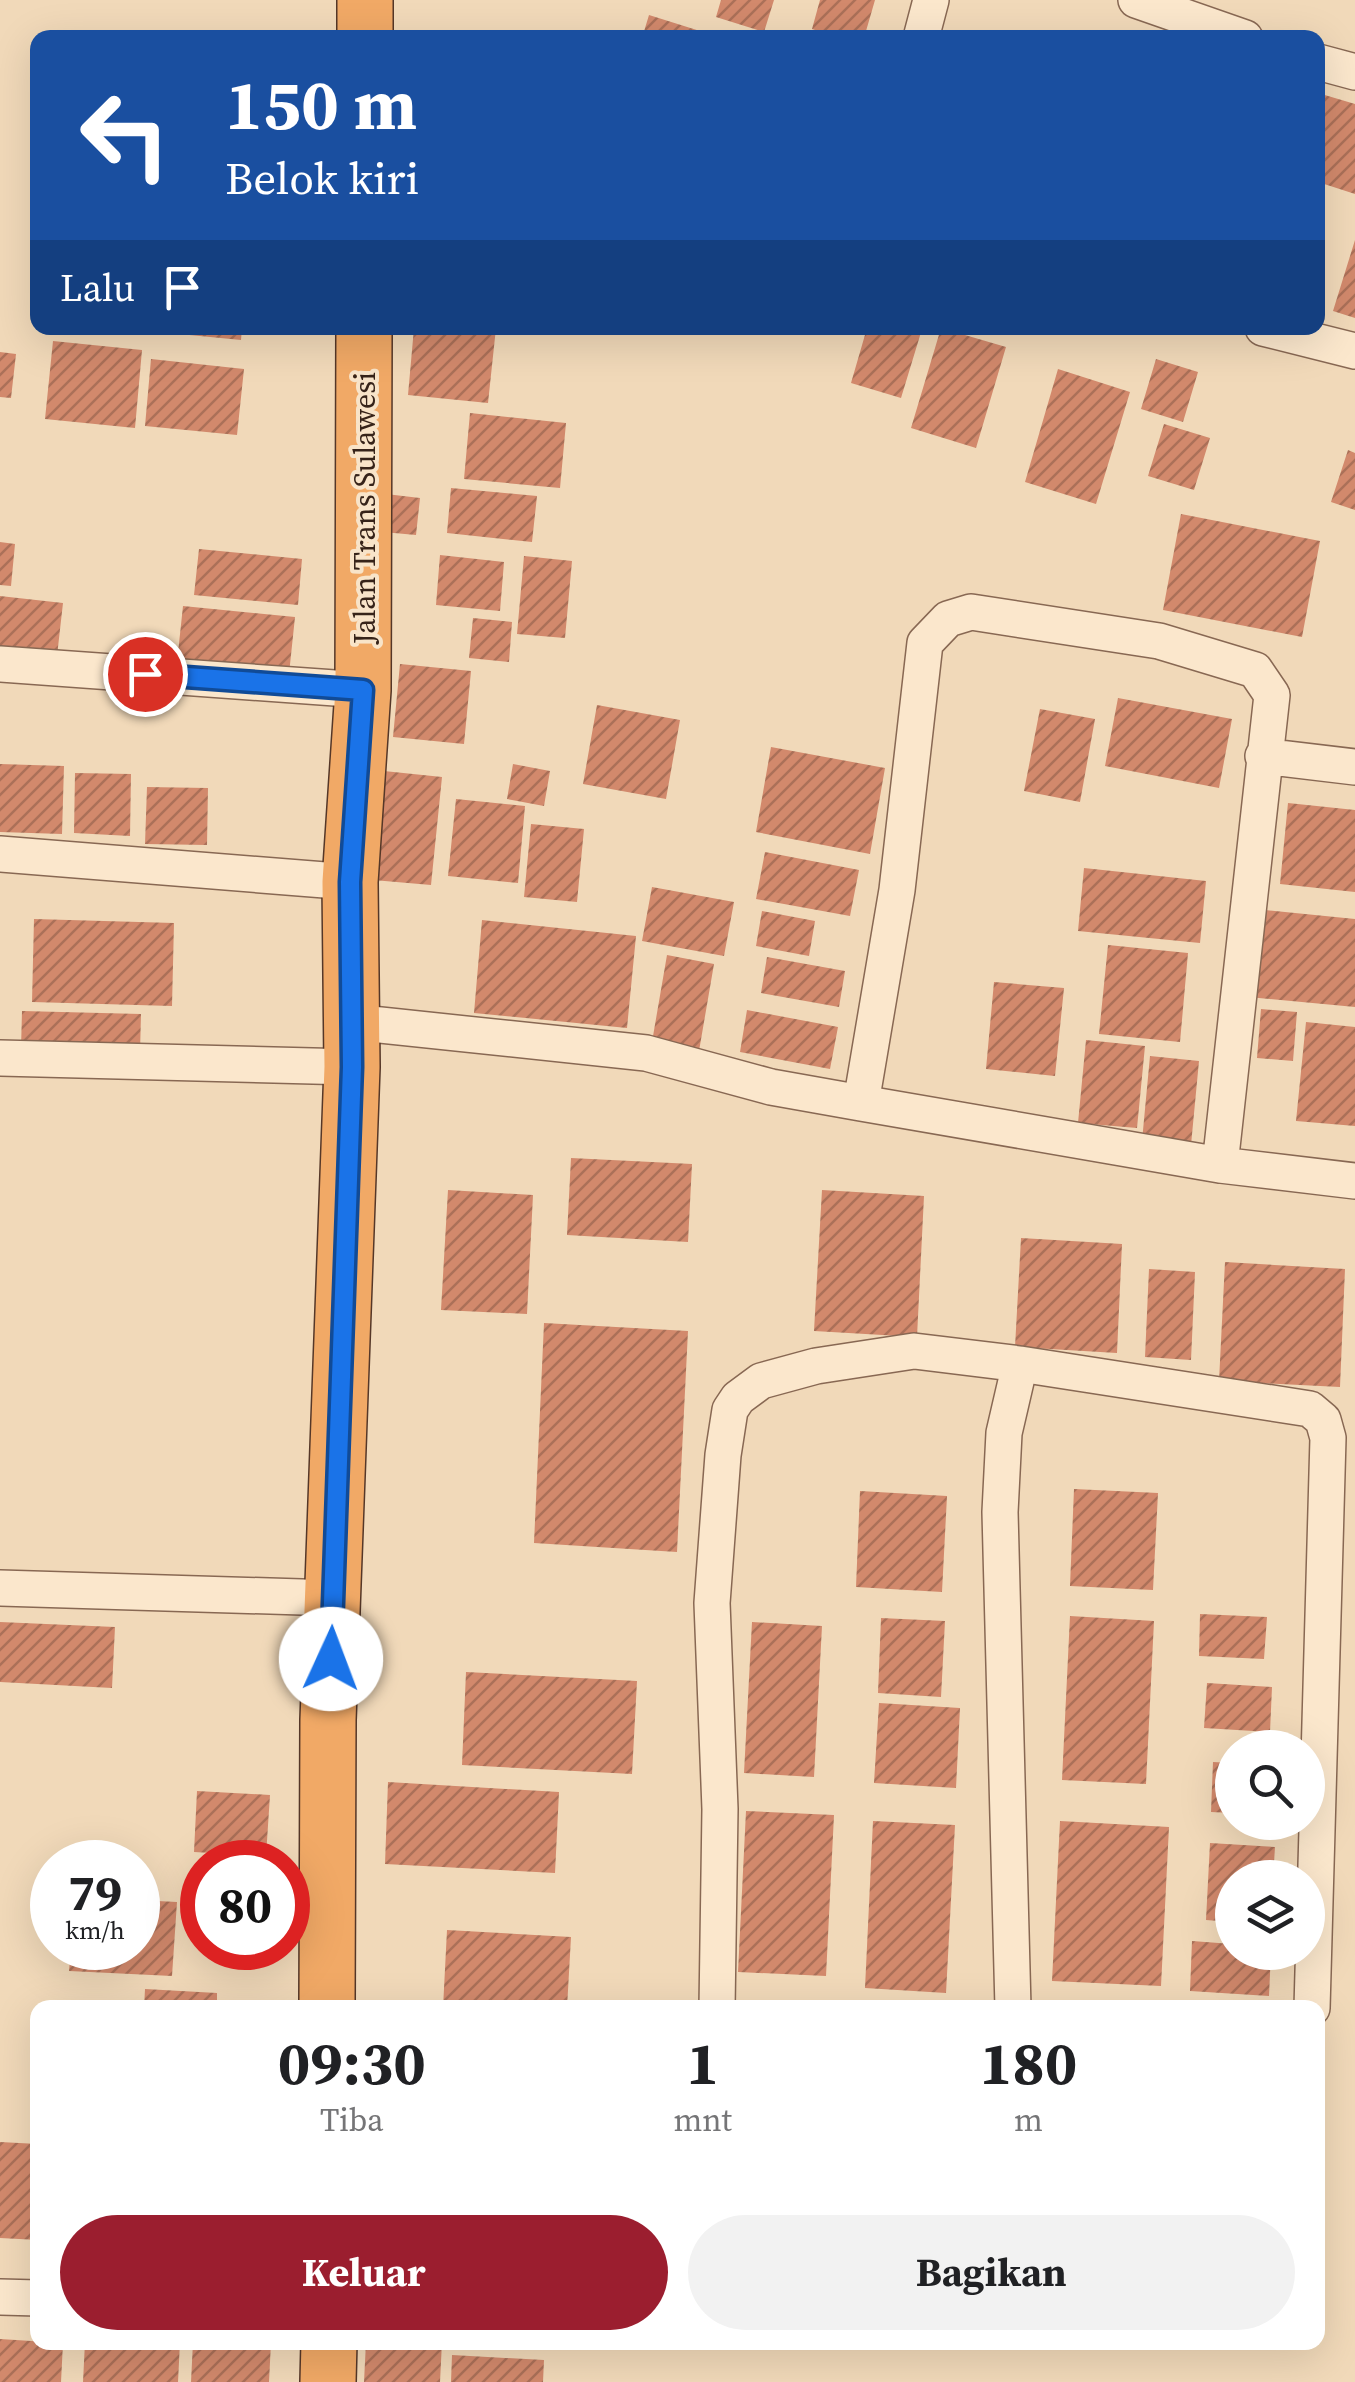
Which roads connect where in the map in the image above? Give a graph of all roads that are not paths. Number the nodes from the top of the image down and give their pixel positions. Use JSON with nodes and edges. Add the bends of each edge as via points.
{"nodes":[{"id":1,"x":366,"y":0,"type":"edge"},
{"id":2,"x":930,"y":0,"type":"edge"},
{"id":3,"x":1136,"y":0,"type":"edge"},
{"id":4,"x":365,"y":30,"type":"edge"},
{"id":5,"x":923,"y":30,"type":"edge"},
{"id":6,"x":1223,"y":30,"type":"edge"},
{"id":7,"x":1325,"y":64,"type":"edge"},
{"id":8,"x":1355,"y":72,"type":"edge"},
{"id":9,"x":364,"y":335,"type":"edge"},
{"id":10,"x":1291,"y":335,"type":"edge"},
{"id":11,"x":1355,"y":351,"type":"edge"},
{"id":12,"x":0,"y":664,"type":"edge"},
{"id":13,"x":363,"y":690,"type":"junction"},
{"id":14,"x":1263,"y":756,"type":"junction"},
{"id":15,"x":1355,"y":767,"type":"edge"},
{"id":16,"x":0,"y":854,"type":"edge"},
{"id":17,"x":350,"y":882,"type":"junction"},
{"id":18,"x":352,"y":1045,"type":"junction"},
{"id":19,"x":0,"y":1058,"type":"edge"},
{"id":20,"x":862,"y":1103,"type":"junction"},
{"id":21,"x":1220,"y":1165,"type":"junction"},
{"id":22,"x":1355,"y":1182,"type":"edge"},
{"id":23,"x":1020,"y":1364,"type":"junction"},
{"id":24,"x":0,"y":1588,"type":"edge"},
{"id":25,"x":334,"y":1598,"type":"junction"},
{"id":26,"x":327,"y":2000,"type":"edge"},
{"id":27,"x":717,"y":2000,"type":"edge"},
{"id":28,"x":1013,"y":2000,"type":"edge"},
{"id":29,"x":1312,"y":2000,"type":"edge"},
{"id":30,"x":0,"y":2297,"type":"edge"},
{"id":31,"x":30,"y":2298,"type":"edge"},
{"id":32,"x":329,"y":2350,"type":"edge"},
{"id":33,"x":328,"y":2382,"type":"edge"}],
"edges":[{"from":1,"to":4,"type":"highway"},
{"from":2,"to":5,"type":"street"},
{"from":3,"to":6,"type":"street"},
{"from":7,"to":8,"type":"street"},
{"from":9,"to":13,"type":"highway","name":"Jalan Trans Sulawesi"},
{"from":10,"to":11,"type":"street"},
{"from":12,"to":13,"type":"street"},
{"from":13,"to":17,"type":"highway","name":"Jalan Trans Sulawesi"},
{"from":14,"to":15,"type":"street"},
{"from":14,"to":20,"type":"street","via":[[1272,694],[1255,670],[1159,642],[992,614],[948,619],[925,643],[897,890]]},
{"from":14,"to":21,"type":"street"},
{"from":16,"to":17,"type":"street"},
{"from":17,"to":18,"type":"highway","name":"Jalan Trans Sulawesi"},
{"from":18,"to":19,"type":"street"},
{"from":18,"to":20,"type":"street","via":[[646,1053]]},
{"from":18,"to":25,"type":"highway","name":"Jalan Trans Sulawesi"},
{"from":20,"to":21,"type":"street"},
{"from":21,"to":22,"type":"street"},
{"from":23,"to":27,"type":"street","via":[[914,1351],[836,1363],[761,1381],[730,1410],[712,1603],[720,1809]]},
{"from":23,"to":28,"type":"street","via":[[1004,1433],[1000,1512]]},
{"from":23,"to":29,"type":"street","via":[[1310,1409],[1323,1420],[1328,1438]]},
{"from":24,"to":25,"type":"street"},
{"from":25,"to":26,"type":"highway","name":"Jalan Trans Sulawesi"},
{"from":30,"to":31,"type":"street"},
{"from":32,"to":33,"type":"highway"}]}
